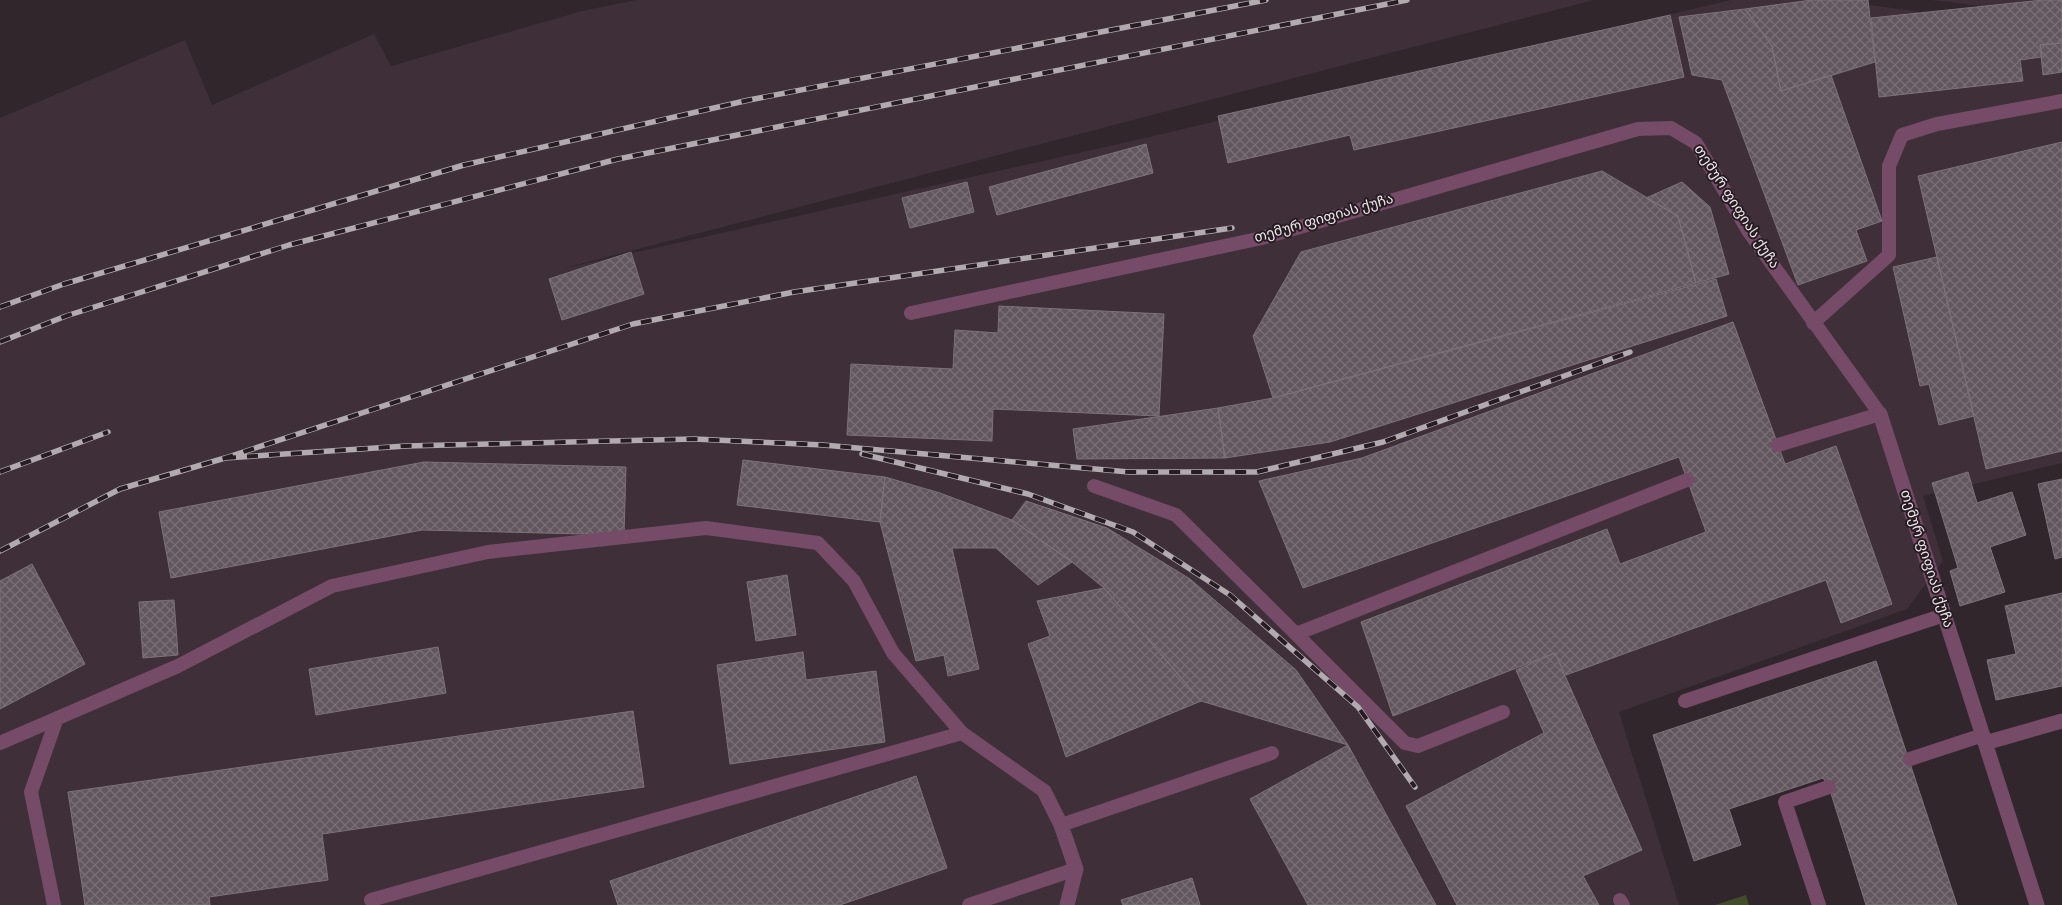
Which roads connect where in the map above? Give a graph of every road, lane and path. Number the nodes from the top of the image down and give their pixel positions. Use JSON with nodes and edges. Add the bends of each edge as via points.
{"nodes":[{"id":1,"x":2062,"y":101,"type":"edge"},
{"id":2,"x":911,"y":313,"type":"dead end"},
{"id":3,"x":1813,"y":323,"type":"junction"},
{"id":4,"x":1880,"y":414,"type":"junction"},
{"id":5,"x":1778,"y":445,"type":"dead end"},
{"id":6,"x":1687,"y":480,"type":"dead end"},
{"id":7,"x":1094,"y":486,"type":"dead end"},
{"id":8,"x":1944,"y":616,"type":"junction"},
{"id":9,"x":1296,"y":634,"type":"junction"},
{"id":10,"x":1685,"y":702,"type":"dead end"},
{"id":11,"x":1504,"y":712,"type":"dead end"},
{"id":12,"x":57,"y":718,"type":"junction"},
{"id":13,"x":2062,"y":721,"type":"edge"},
{"id":14,"x":962,"y":732,"type":"junction"},
{"id":15,"x":1984,"y":739,"type":"junction"},
{"id":16,"x":0,"y":743,"type":"edge"},
{"id":17,"x":1272,"y":753,"type":"dead end"},
{"id":18,"x":1910,"y":759,"type":"dead end"},
{"id":19,"x":1829,"y":787,"type":"dead end"},
{"id":20,"x":1044,"y":791,"type":"joint"},
{"id":21,"x":1061,"y":825,"type":"junction"},
{"id":22,"x":1076,"y":870,"type":"junction"},
{"id":23,"x":371,"y":900,"type":"dead end"},
{"id":24,"x":54,"y":905,"type":"edge"},
{"id":25,"x":969,"y":905,"type":"edge"},
{"id":26,"x":1067,"y":905,"type":"edge"},
{"id":27,"x":1819,"y":905,"type":"edge"},
{"id":28,"x":2037,"y":905,"type":"edge"}],
"edges":[{"from":1,"to":3,"type":"lane","via":[[1937,124],[1902,136],[1889,166],[1888,255]]},
{"from":2,"to":3,"type":"lane","name":"თემურ ფიფიას ქუჩა","via":[[1262,238],[1638,129],[1671,128],[1696,143],[1749,232]]},
{"from":3,"to":4,"type":"lane","name":"თემურ ფიფიას ქუჩა"},
{"from":4,"to":5,"type":"lane"},
{"from":4,"to":8,"type":"street","name":"თემურ ფიფიას ქუჩა"},
{"from":6,"to":9,"type":"lane"},
{"from":7,"to":9,"type":"lane","via":[[1176,515]]},
{"from":8,"to":10,"type":"lane"},
{"from":8,"to":15,"type":"street","name":"თემურ ფიფიას ქუჩა"},
{"from":9,"to":11,"type":"lane","via":[[1405,743],[1418,746]]},
{"from":12,"to":14,"type":"lane","via":[[178,666],[332,586],[488,552],[706,528],[818,543],[854,581],[893,653]]},
{"from":12,"to":16,"type":"lane"},
{"from":12,"to":24,"type":"lane","via":[[31,792]]},
{"from":13,"to":15,"type":"street"},
{"from":14,"to":20,"type":"lane"},
{"from":14,"to":23,"type":"lane"},
{"from":15,"to":18,"type":"lane"},
{"from":15,"to":28,"type":"street","name":"თემურ ფიფიას ქუჩა"},
{"from":17,"to":21,"type":"lane"},
{"from":19,"to":27,"type":"lane","via":[[1785,802]]},
{"from":20,"to":21,"type":"street"},
{"from":21,"to":22,"type":"street"},
{"from":22,"to":25,"type":"lane"},
{"from":22,"to":26,"type":"street"}]}
